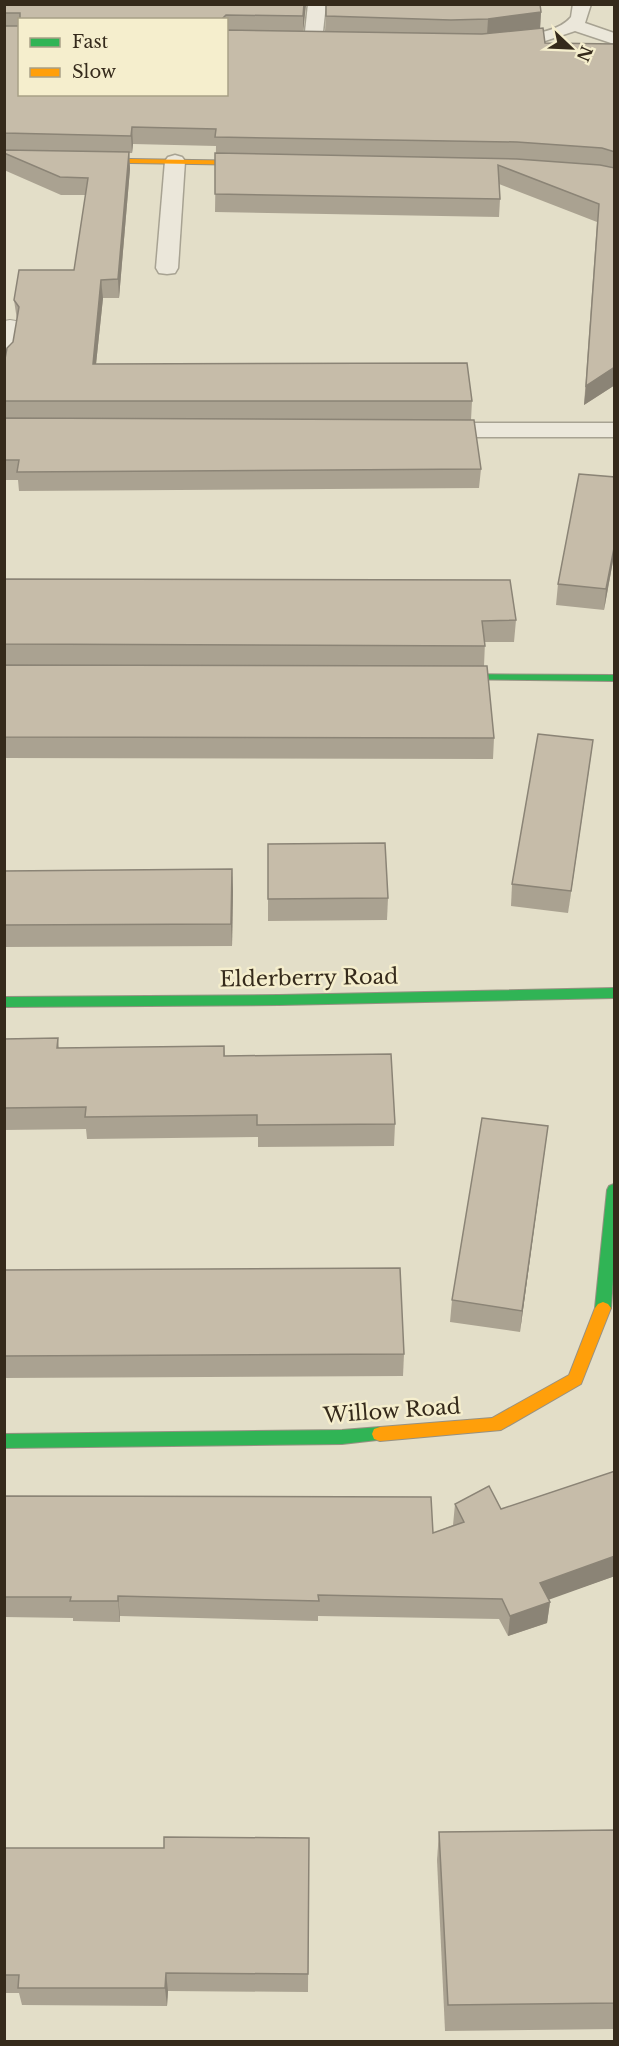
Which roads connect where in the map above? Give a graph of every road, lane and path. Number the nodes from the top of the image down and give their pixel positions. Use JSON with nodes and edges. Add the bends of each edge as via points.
{"nodes":[{"id":1,"x":316,"y":4,"type":"edge"},
{"id":2,"x":582,"y":4,"type":"edge"},
{"id":3,"x":574,"y":25,"type":"junction"},
{"id":4,"x":615,"y":39,"type":"edge"},
{"id":5,"x":291,"y":40,"type":"edge"},
{"id":6,"x":481,"y":43,"type":"edge"},
{"id":7,"x":4,"y":159,"type":"edge"},
{"id":8,"x":175,"y":161,"type":"junction"},
{"id":9,"x":269,"y":163,"type":"edge"},
{"id":10,"x":167,"y":268,"type":"dead end"},
{"id":11,"x":10,"y":325,"type":"dead end"},
{"id":12,"x":4,"y":360,"type":"edge"},
{"id":13,"x":411,"y":429,"type":"edge"},
{"id":14,"x":615,"y":430,"type":"edge"},
{"id":15,"x":435,"y":677,"type":"edge"},
{"id":16,"x":615,"y":678,"type":"edge"},
{"id":17,"x":615,"y":993,"type":"edge"},
{"id":18,"x":4,"y":1002,"type":"edge"},
{"id":19,"x":615,"y":1190,"type":"edge"},
{"id":20,"x":4,"y":1441,"type":"edge"}],
"edges":[{"from":1,"to":5,"type":"street","via":[[319,41]]},
{"from":2,"to":3,"type":"street","via":[[580,18]]},
{"from":3,"to":4,"type":"street"},
{"from":3,"to":6,"type":"street","via":[[540,38]]},
{"from":7,"to":8,"type":"street"},
{"from":8,"to":9,"type":"street"},
{"from":8,"to":10,"type":"street"},
{"from":11,"to":12,"type":"lane"},
{"from":13,"to":14,"type":"street"},
{"from":15,"to":16,"type":"street"},
{"from":17,"to":18,"type":"street","name":"Elderberry Road"},
{"from":19,"to":20,"type":"street","name":"Willow Road","via":[[603,1309],[575,1379],[495,1425],[342,1437]]}]}
